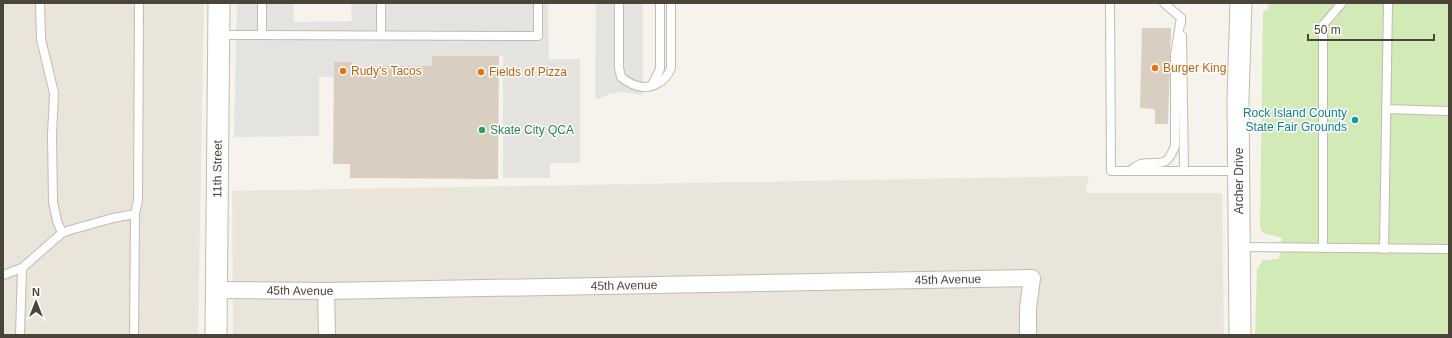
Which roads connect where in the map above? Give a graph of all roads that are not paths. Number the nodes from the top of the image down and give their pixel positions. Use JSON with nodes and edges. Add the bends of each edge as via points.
{"nodes":[{"id":1,"x":40,"y":3,"type":"edge"},
{"id":2,"x":139,"y":3,"type":"edge"},
{"id":3,"x":219,"y":3,"type":"edge"},
{"id":4,"x":262,"y":3,"type":"edge"},
{"id":5,"x":381,"y":3,"type":"edge"},
{"id":6,"x":538,"y":3,"type":"edge"},
{"id":7,"x":619,"y":3,"type":"edge"},
{"id":8,"x":660,"y":3,"type":"edge"},
{"id":9,"x":671,"y":3,"type":"edge"},
{"id":10,"x":1110,"y":3,"type":"edge"},
{"id":11,"x":1164,"y":3,"type":"edge"},
{"id":12,"x":1241,"y":3,"type":"edge"},
{"id":13,"x":1342,"y":3,"type":"edge"},
{"id":14,"x":1388,"y":3,"type":"edge"},
{"id":15,"x":1181,"y":18,"type":"junction"},
{"id":16,"x":219,"y":35,"type":"junction"},
{"id":17,"x":262,"y":35,"type":"junction"},
{"id":18,"x":381,"y":35,"type":"junction"},
{"id":19,"x":652,"y":85,"type":"junction"},
{"id":20,"x":1386,"y":109,"type":"junction"},
{"id":21,"x":1449,"y":111,"type":"edge"},
{"id":22,"x":1129,"y":171,"type":"junction"},
{"id":23,"x":1184,"y":171,"type":"junction"},
{"id":24,"x":1239,"y":171,"type":"junction"},
{"id":25,"x":135,"y":214,"type":"junction"},
{"id":26,"x":62,"y":234,"type":"junction"},
{"id":27,"x":1240,"y":248,"type":"junction"},
{"id":28,"x":1323,"y":248,"type":"junction"},
{"id":29,"x":1384,"y":249,"type":"junction"},
{"id":30,"x":1449,"y":249,"type":"edge"},
{"id":31,"x":22,"y":268,"type":"junction"},
{"id":32,"x":3,"y":275,"type":"edge"},
{"id":33,"x":217,"y":290,"type":"junction"},
{"id":34,"x":326,"y":291,"type":"junction"},
{"id":35,"x":20,"y":335,"type":"edge"},
{"id":36,"x":134,"y":335,"type":"edge"},
{"id":37,"x":216,"y":335,"type":"edge"},
{"id":38,"x":327,"y":335,"type":"edge"},
{"id":39,"x":1028,"y":335,"type":"edge"},
{"id":40,"x":1240,"y":335,"type":"edge"}],
"edges":[{"from":1,"to":26,"type":"lane","via":[[41,39],[54,93],[53,202]]},
{"from":2,"to":25,"type":"lane","via":[[138,200]]},
{"from":3,"to":16,"type":"street","name":"11th Street"},
{"from":4,"to":17,"type":"lane"},
{"from":5,"to":18,"type":"lane"},
{"from":6,"to":18,"type":"lane","via":[[538,36]]},
{"from":7,"to":19,"type":"lane","via":[[621,77],[638,86]]},
{"from":8,"to":19,"type":"lane","via":[[660,69]]},
{"from":9,"to":19,"type":"lane","via":[[671,68],[661,82]]},
{"from":10,"to":22,"type":"lane","via":[[1111,171]]},
{"from":11,"to":15,"type":"lane"},
{"from":12,"to":24,"type":"street","name":"Archer Drive"},
{"from":13,"to":28,"type":"lane","via":[[1323,25]]},
{"from":14,"to":20,"type":"lane"},
{"from":15,"to":22,"type":"lane","via":[[1174,55],[1175,146],[1170,158],[1161,164],[1140,164]]},
{"from":15,"to":23,"type":"lane"},
{"from":16,"to":17,"type":"lane"},
{"from":16,"to":33,"type":"street","name":"11th Street"},
{"from":17,"to":18,"type":"lane"},
{"from":20,"to":21,"type":"lane"},
{"from":20,"to":29,"type":"lane"},
{"from":22,"to":23,"type":"lane"},
{"from":23,"to":24,"type":"lane"},
{"from":24,"to":27,"type":"street","name":"Archer Drive"},
{"from":25,"to":26,"type":"lane","via":[[72,228]]},
{"from":25,"to":36,"type":"lane"},
{"from":26,"to":31,"type":"lane"},
{"from":27,"to":28,"type":"lane"},
{"from":27,"to":40,"type":"street","name":"Archer Drive"},
{"from":28,"to":29,"type":"lane"},
{"from":29,"to":30,"type":"lane"},
{"from":31,"to":32,"type":"lane"},
{"from":31,"to":35,"type":"lane"},
{"from":33,"to":34,"type":"street","name":"45th Avenue"},
{"from":33,"to":37,"type":"street","name":"11th Street"},
{"from":34,"to":38,"type":"street"},
{"from":34,"to":39,"type":"street","name":"45th Avenue","via":[[1032,278]]}]}
